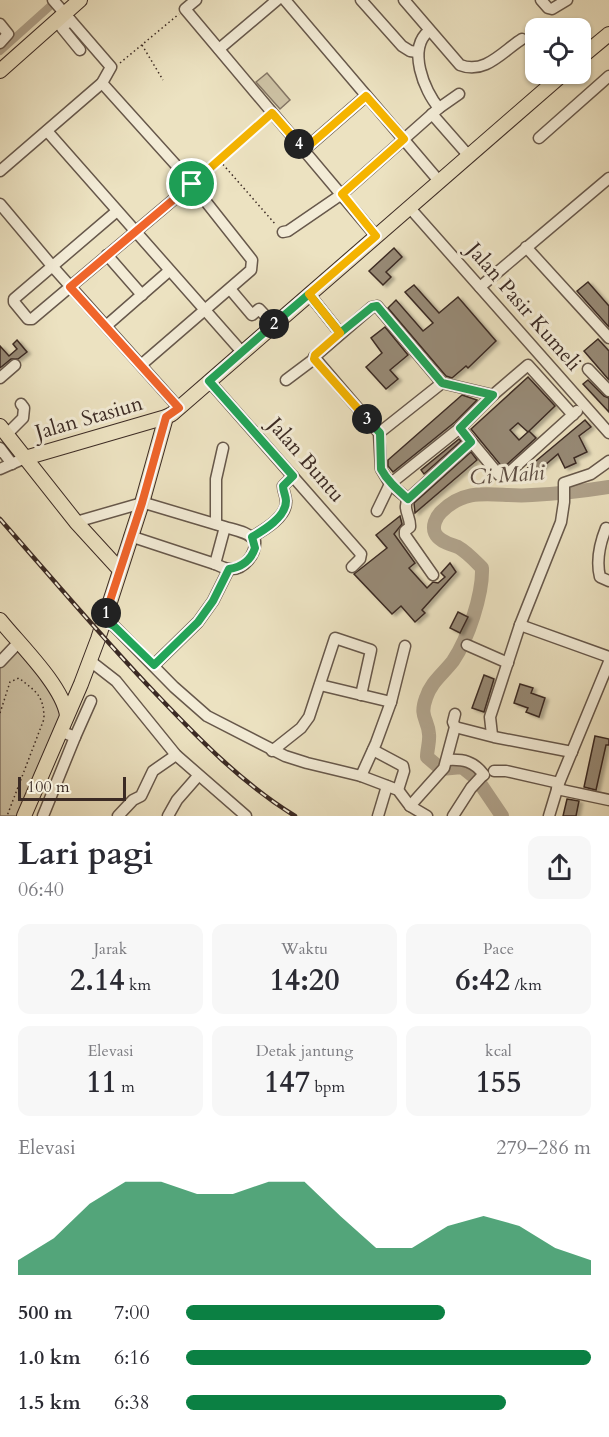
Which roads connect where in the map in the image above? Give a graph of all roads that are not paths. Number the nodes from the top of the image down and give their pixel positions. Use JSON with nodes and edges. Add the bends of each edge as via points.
{"nodes":[{"id":1,"x":80,"y":0,"type":"edge"},
{"id":2,"x":196,"y":0,"type":"edge"},
{"id":3,"x":277,"y":0,"type":"edge"},
{"id":4,"x":285,"y":0,"type":"edge"},
{"id":5,"x":361,"y":0,"type":"edge"},
{"id":6,"x":404,"y":0,"type":"edge"},
{"id":7,"x":541,"y":0,"type":"edge"},
{"id":8,"x":567,"y":0,"type":"edge"},
{"id":9,"x":62,"y":8,"type":"edge"},
{"id":10,"x":4,"y":28,"type":"edge"},
{"id":11,"x":429,"y":31,"type":"junction"},
{"id":12,"x":609,"y":34,"type":"edge"},
{"id":13,"x":522,"y":39,"type":"dead end"},
{"id":14,"x":0,"y":43,"type":"edge"},
{"id":15,"x":219,"y":49,"type":"junction"},
{"id":16,"x":591,"y":49,"type":"edge"},
{"id":17,"x":80,"y":50,"type":"dead end"},
{"id":18,"x":417,"y":52,"type":"junction"},
{"id":19,"x":0,"y":60,"type":"edge"},
{"id":20,"x":0,"y":71,"type":"edge"},
{"id":21,"x":609,"y":76,"type":"edge"},
{"id":22,"x":102,"y":83,"type":"junction"},
{"id":23,"x":551,"y":84,"type":"edge"},
{"id":24,"x":459,"y":94,"type":"dead end"},
{"id":25,"x":366,"y":96,"type":"junction"},
{"id":26,"x":436,"y":111,"type":"junction"},
{"id":27,"x":47,"y":131,"type":"junction"},
{"id":28,"x":539,"y":138,"type":"dead end"},
{"id":29,"x":404,"y":139,"type":"junction"},
{"id":30,"x":304,"y":150,"type":"junction"},
{"id":31,"x":468,"y":155,"type":"junction"},
{"id":32,"x":0,"y":171,"type":"edge"},
{"id":33,"x":609,"y":178,"type":"edge"},
{"id":34,"x":439,"y":181,"type":"junction"},
{"id":35,"x":192,"y":184,"type":"junction"},
{"id":36,"x":342,"y":194,"type":"junction"},
{"id":37,"x":0,"y":204,"type":"edge"},
{"id":38,"x":409,"y":207,"type":"junction"},
{"id":39,"x":117,"y":211,"type":"junction"},
{"id":40,"x":134,"y":231,"type":"junction"},
{"id":41,"x":283,"y":232,"type":"road end"},
{"id":42,"x":376,"y":236,"type":"junction"},
{"id":43,"x":526,"y":247,"type":"junction"},
{"id":44,"x":107,"y":255,"type":"junction"},
{"id":45,"x":53,"y":267,"type":"junction"},
{"id":46,"x":169,"y":271,"type":"junction"},
{"id":47,"x":480,"y":286,"type":"junction"},
{"id":48,"x":70,"y":287,"type":"junction"},
{"id":49,"x":230,"y":289,"type":"junction"},
{"id":50,"x":309,"y":294,"type":"junction"},
{"id":51,"x":142,"y":295,"type":"junction"},
{"id":52,"x":205,"y":309,"type":"junction"},
{"id":53,"x":274,"y":325,"type":"junction"},
{"id":54,"x":106,"y":326,"type":"junction"},
{"id":55,"x":340,"y":333,"type":"junction"},
{"id":56,"x":609,"y":338,"type":"edge"},
{"id":57,"x":242,"y":352,"type":"junction"},
{"id":58,"x":314,"y":359,"type":"junction"},
{"id":59,"x":15,"y":365,"type":"dead end"},
{"id":60,"x":141,"y":365,"type":"junction"},
{"id":61,"x":588,"y":369,"type":"dead end"},
{"id":62,"x":0,"y":378,"type":"edge"},
{"id":63,"x":286,"y":380,"type":"dead end"},
{"id":64,"x":209,"y":381,"type":"junction"},
{"id":65,"x":442,"y":383,"type":"junction"},
{"id":66,"x":609,"y":391,"type":"edge"},
{"id":67,"x":493,"y":395,"type":"junction"},
{"id":68,"x":21,"y":404,"type":"dead end"},
{"id":69,"x":584,"y":404,"type":"junction"},
{"id":70,"x":179,"y":408,"type":"junction"},
{"id":71,"x":573,"y":415,"type":"junction"},
{"id":72,"x":166,"y":417,"type":"junction"},
{"id":73,"x":147,"y":422,"type":"junction"},
{"id":74,"x":460,"y":428,"type":"junction"},
{"id":75,"x":3,"y":430,"type":"edge"},
{"id":76,"x":380,"y":433,"type":"junction"},
{"id":77,"x":609,"y":433,"type":"edge"},
{"id":78,"x":160,"y":440,"type":"junction"},
{"id":79,"x":471,"y":442,"type":"junction"},
{"id":80,"x":0,"y":448,"type":"edge"},
{"id":81,"x":222,"y":448,"type":"dead end"},
{"id":82,"x":19,"y":461,"type":"junction"},
{"id":83,"x":609,"y":461,"type":"edge"},
{"id":84,"x":0,"y":469,"type":"edge"},
{"id":85,"x":293,"y":476,"type":"junction"},
{"id":86,"x":390,"y":484,"type":"junction"},
{"id":87,"x":408,"y":499,"type":"junction"},
{"id":88,"x":142,"y":503,"type":"junction"},
{"id":89,"x":377,"y":511,"type":"dead end"},
{"id":90,"x":76,"y":522,"type":"junction"},
{"id":91,"x":221,"y":526,"type":"junction"},
{"id":92,"x":606,"y":528,"type":"dead end"},
{"id":93,"x":130,"y":536,"type":"junction"},
{"id":94,"x":252,"y":537,"type":"junction"},
{"id":95,"x":215,"y":564,"type":"junction"},
{"id":96,"x":352,"y":567,"type":"dead end"},
{"id":97,"x":119,"y":569,"type":"junction"},
{"id":98,"x":229,"y":569,"type":"junction"},
{"id":99,"x":433,"y":575,"type":"dead end"},
{"id":100,"x":609,"y":581,"type":"edge"},
{"id":101,"x":0,"y":620,"type":"edge"},
{"id":102,"x":103,"y":620,"type":"junction"},
{"id":103,"x":520,"y":625,"type":"junction"},
{"id":104,"x":18,"y":643,"type":"junction"},
{"id":105,"x":467,"y":645,"type":"dead end"},
{"id":106,"x":405,"y":646,"type":"dead end"},
{"id":107,"x":609,"y":657,"type":"edge"},
{"id":108,"x":89,"y":660,"type":"junction"},
{"id":109,"x":0,"y":662,"type":"edge"},
{"id":110,"x":609,"y":662,"type":"edge"},
{"id":111,"x":508,"y":663,"type":"junction"},
{"id":112,"x":154,"y":665,"type":"junction"},
{"id":113,"x":81,"y":684,"type":"junction"},
{"id":114,"x":320,"y":685,"type":"junction"},
{"id":115,"x":55,"y":687,"type":"junction"},
{"id":116,"x":361,"y":695,"type":"junction"},
{"id":117,"x":91,"y":701,"type":"dead end"},
{"id":118,"x":391,"y":702,"type":"junction"},
{"id":119,"x":455,"y":714,"type":"dead end"},
{"id":120,"x":67,"y":715,"type":"junction"},
{"id":121,"x":455,"y":726,"type":"junction"},
{"id":122,"x":60,"y":731,"type":"junction"},
{"id":123,"x":492,"y":735,"type":"junction"},
{"id":124,"x":75,"y":737,"type":"junction"},
{"id":125,"x":373,"y":750,"type":"junction"},
{"id":126,"x":272,"y":751,"type":"junction"},
{"id":127,"x":572,"y":752,"type":"junction"},
{"id":128,"x":176,"y":755,"type":"junction"},
{"id":129,"x":446,"y":761,"type":"junction"},
{"id":130,"x":494,"y":771,"type":"dead end"},
{"id":131,"x":198,"y":776,"type":"junction"},
{"id":132,"x":361,"y":776,"type":"junction"},
{"id":133,"x":558,"y":786,"type":"junction"},
{"id":134,"x":393,"y":788,"type":"junction"},
{"id":135,"x":609,"y":799,"type":"edge"},
{"id":136,"x":31,"y":800,"type":"junction"},
{"id":137,"x":410,"y":806,"type":"junction"},
{"id":138,"x":45,"y":811,"type":"edge"},
{"id":139,"x":24,"y":816,"type":"edge"},
{"id":140,"x":118,"y":816,"type":"edge"},
{"id":141,"x":168,"y":816,"type":"edge"},
{"id":142,"x":246,"y":816,"type":"edge"},
{"id":143,"x":378,"y":816,"type":"edge"},
{"id":144,"x":427,"y":816,"type":"edge"},
{"id":145,"x":453,"y":816,"type":"edge"},
{"id":146,"x":549,"y":816,"type":"edge"}],
"edges":[{"from":1,"to":9,"type":"main road"},
{"from":2,"to":15,"type":"street","via":[[185,9]]},
{"from":3,"to":15,"type":"street"},
{"from":4,"to":25,"type":"street"},
{"from":5,"to":18,"type":"street","via":[[402,46]]},
{"from":6,"to":11,"type":"street"},
{"from":7,"to":8,"type":"street","via":[[552,9]]},
{"from":9,"to":17,"type":"street","via":[[62,28]]},
{"from":9,"to":19,"type":"main road"},
{"from":9,"to":20,"type":"main road"},
{"from":9,"to":22,"type":"street","via":[[111,67]]},
{"from":10,"to":14,"type":"street","via":[[7,37]]},
{"from":11,"to":13,"type":"street","via":[[460,66],[469,68],[484,66]]},
{"from":11,"to":18,"type":"street","via":[[420,39]]},
{"from":12,"to":16,"type":"main road"},
{"from":15,"to":30,"type":"street"},
{"from":18,"to":26,"type":"street"},
{"from":21,"to":28,"type":"street"},
{"from":22,"to":27,"type":"street"},
{"from":22,"to":35,"type":"street"},
{"from":23,"to":31,"type":"main road","name":"Jalan Stasiun"},
{"from":24,"to":26,"type":"street"},
{"from":25,"to":29,"type":"street"},
{"from":25,"to":30,"type":"street"},
{"from":26,"to":29,"type":"street"},
{"from":26,"to":31,"type":"street"},
{"from":27,"to":32,"type":"street"},
{"from":27,"to":39,"type":"street"},
{"from":29,"to":34,"type":"street"},
{"from":29,"to":36,"type":"street"},
{"from":30,"to":36,"type":"street"},
{"from":31,"to":34,"type":"main road","name":"Jalan Stasiun"},
{"from":33,"to":43,"type":"street"},
{"from":34,"to":38,"type":"main road","name":"Jalan Stasiun"},
{"from":35,"to":40,"type":"street"},
{"from":35,"to":49,"type":"street","via":[[252,260],[251,270]]},
{"from":36,"to":41,"type":"street"},
{"from":36,"to":42,"type":"street"},
{"from":37,"to":45,"type":"street"},
{"from":38,"to":42,"type":"main road","name":"Jalan Stasiun"},
{"from":38,"to":47,"type":"street","name":"Jalan Pasir Kumeli"},
{"from":39,"to":40,"type":"street"},
{"from":39,"to":45,"type":"street"},
{"from":40,"to":44,"type":"street"},
{"from":40,"to":46,"type":"street"},
{"from":42,"to":50,"type":"main road","name":"Jalan Stasiun"},
{"from":43,"to":47,"type":"street"},
{"from":43,"to":56,"type":"street"},
{"from":44,"to":48,"type":"street"},
{"from":44,"to":51,"type":"street"},
{"from":45,"to":48,"type":"street"},
{"from":45,"to":48,"type":"street","via":[[14,299],[28,319]]},
{"from":46,"to":51,"type":"street"},
{"from":46,"to":52,"type":"street"},
{"from":47,"to":69,"type":"street","name":"Jalan Pasir Kumeli"},
{"from":48,"to":54,"type":"street"},
{"from":49,"to":52,"type":"street"},
{"from":49,"to":53,"type":"street","via":[[252,315],[259,309]]},
{"from":50,"to":53,"type":"main road","name":"Jalan Stasiun"},
{"from":50,"to":55,"type":"street"},
{"from":51,"to":54,"type":"street"},
{"from":52,"to":57,"type":"street"},
{"from":52,"to":60,"type":"street"},
{"from":53,"to":57,"type":"main road","name":"Jalan Stasiun"},
{"from":54,"to":60,"type":"street"},
{"from":55,"to":58,"type":"street"},
{"from":55,"to":65,"type":"street","via":[[377,306]]},
{"from":57,"to":64,"type":"main road","name":"Jalan Stasiun"},
{"from":58,"to":63,"type":"street"},
{"from":58,"to":76,"type":"street"},
{"from":59,"to":62,"type":"street"},
{"from":60,"to":70,"type":"street"},
{"from":61,"to":66,"type":"street"},
{"from":64,"to":70,"type":"main road","name":"Jalan Stasiun"},
{"from":64,"to":85,"type":"street","name":"Jalan Buntu"},
{"from":65,"to":67,"type":"street"},
{"from":65,"to":76,"type":"street"},
{"from":67,"to":71,"type":"street","via":[[528,365]]},
{"from":67,"to":74,"type":"street"},
{"from":68,"to":75,"type":"street","via":[[23,418]]},
{"from":69,"to":71,"type":"street"},
{"from":69,"to":77,"type":"street","name":"Jalan Pasir Kumeli"},
{"from":70,"to":72,"type":"main road","name":"Jalan Stasiun"},
{"from":71,"to":79,"type":"street","via":[[504,477]]},
{"from":72,"to":73,"type":"main road","name":"Jalan Stasiun"},
{"from":72,"to":78,"type":"main road"},
{"from":73,"to":78,"type":"main road","via":[[158,429]]},
{"from":73,"to":82,"type":"main road","name":"Jalan Stasiun"},
{"from":74,"to":79,"type":"street"},
{"from":74,"to":86,"type":"street"},
{"from":75,"to":82,"type":"main road","name":"Jalan Stasiun"},
{"from":76,"to":86,"type":"street","via":[[381,469]]},
{"from":78,"to":88,"type":"main road"},
{"from":79,"to":87,"type":"street"},
{"from":80,"to":82,"type":"street"},
{"from":81,"to":91,"type":"street","via":[[216,479]]},
{"from":82,"to":84,"type":"street"},
{"from":82,"to":90,"type":"main road","name":"Jalan Stasiun"},
{"from":83,"to":103,"type":"street","via":[[591,474],[565,482],[561,522]]},
{"from":85,"to":94,"type":"street","via":[[283,486],[286,501],[281,514]]},
{"from":85,"to":96,"type":"street","name":"Jalan Buntu","via":[[361,554]]},
{"from":86,"to":87,"type":"street"},
{"from":86,"to":89,"type":"street"},
{"from":87,"to":99,"type":"street","via":[[406,512],[411,524],[405,535]]},
{"from":88,"to":90,"type":"street"},
{"from":88,"to":91,"type":"street"},
{"from":88,"to":93,"type":"main road"},
{"from":90,"to":97,"type":"main road","name":"Jalan Stasiun"},
{"from":91,"to":94,"type":"street"},
{"from":91,"to":95,"type":"street"},
{"from":92,"to":100,"type":"street","via":[[600,542],[598,568],[600,577]]},
{"from":93,"to":95,"type":"street"},
{"from":93,"to":97,"type":"main road"},
{"from":94,"to":98,"type":"street","via":[[253,553],[242,566]]},
{"from":95,"to":98,"type":"street"},
{"from":97,"to":102,"type":"main road"},
{"from":98,"to":112,"type":"street","via":[[198,622]]},
{"from":101,"to":104,"type":"main road"},
{"from":102,"to":108,"type":"main road"},
{"from":102,"to":112,"type":"street"},
{"from":103,"to":107,"type":"street"},
{"from":103,"to":111,"type":"street"},
{"from":104,"to":109,"type":"street"},
{"from":104,"to":115,"type":"main road"},
{"from":105,"to":111,"type":"street"},
{"from":106,"to":118,"type":"street"},
{"from":108,"to":113,"type":"main road"},
{"from":108,"to":128,"type":"street","via":[[116,681]]},
{"from":110,"to":127,"type":"street"},
{"from":111,"to":123,"type":"street","via":[[490,717]]},
{"from":112,"to":126,"type":"street","via":[[207,716]]},
{"from":113,"to":115,"type":"main road","via":[[73,689]]},
{"from":113,"to":120,"type":"main road"},
{"from":114,"to":116,"type":"street"},
{"from":114,"to":116,"type":"street","via":[[335,638],[371,650]]},
{"from":114,"to":126,"type":"street","via":[[306,723]]},
{"from":115,"to":120,"type":"main road"},
{"from":116,"to":118,"type":"street"},
{"from":117,"to":124,"type":"street"},
{"from":118,"to":125,"type":"street"},
{"from":119,"to":121,"type":"street"},
{"from":120,"to":122,"type":"main road"},
{"from":121,"to":123,"type":"street"},
{"from":121,"to":129,"type":"street"},
{"from":122,"to":124,"type":"street"},
{"from":122,"to":136,"type":"main road"},
{"from":123,"to":127,"type":"street"},
{"from":124,"to":138,"type":"street"},
{"from":125,"to":132,"type":"street"},
{"from":125,"to":134,"type":"street","via":[[403,766]]},
{"from":126,"to":132,"type":"street"},
{"from":127,"to":133,"type":"street"},
{"from":128,"to":131,"type":"street"},
{"from":128,"to":140,"type":"street","via":[[153,771],[141,796]]},
{"from":129,"to":137,"type":"street"},
{"from":129,"to":145,"type":"street","via":[[465,759],[483,776]]},
{"from":130,"to":133,"type":"street"},
{"from":131,"to":141,"type":"street"},
{"from":131,"to":142,"type":"street"},
{"from":132,"to":134,"type":"street"},
{"from":133,"to":135,"type":"street"},
{"from":133,"to":146,"type":"street"},
{"from":134,"to":137,"type":"street"},
{"from":134,"to":143,"type":"street"},
{"from":136,"to":138,"type":"street"},
{"from":136,"to":139,"type":"main road"},
{"from":137,"to":144,"type":"street"}]}
